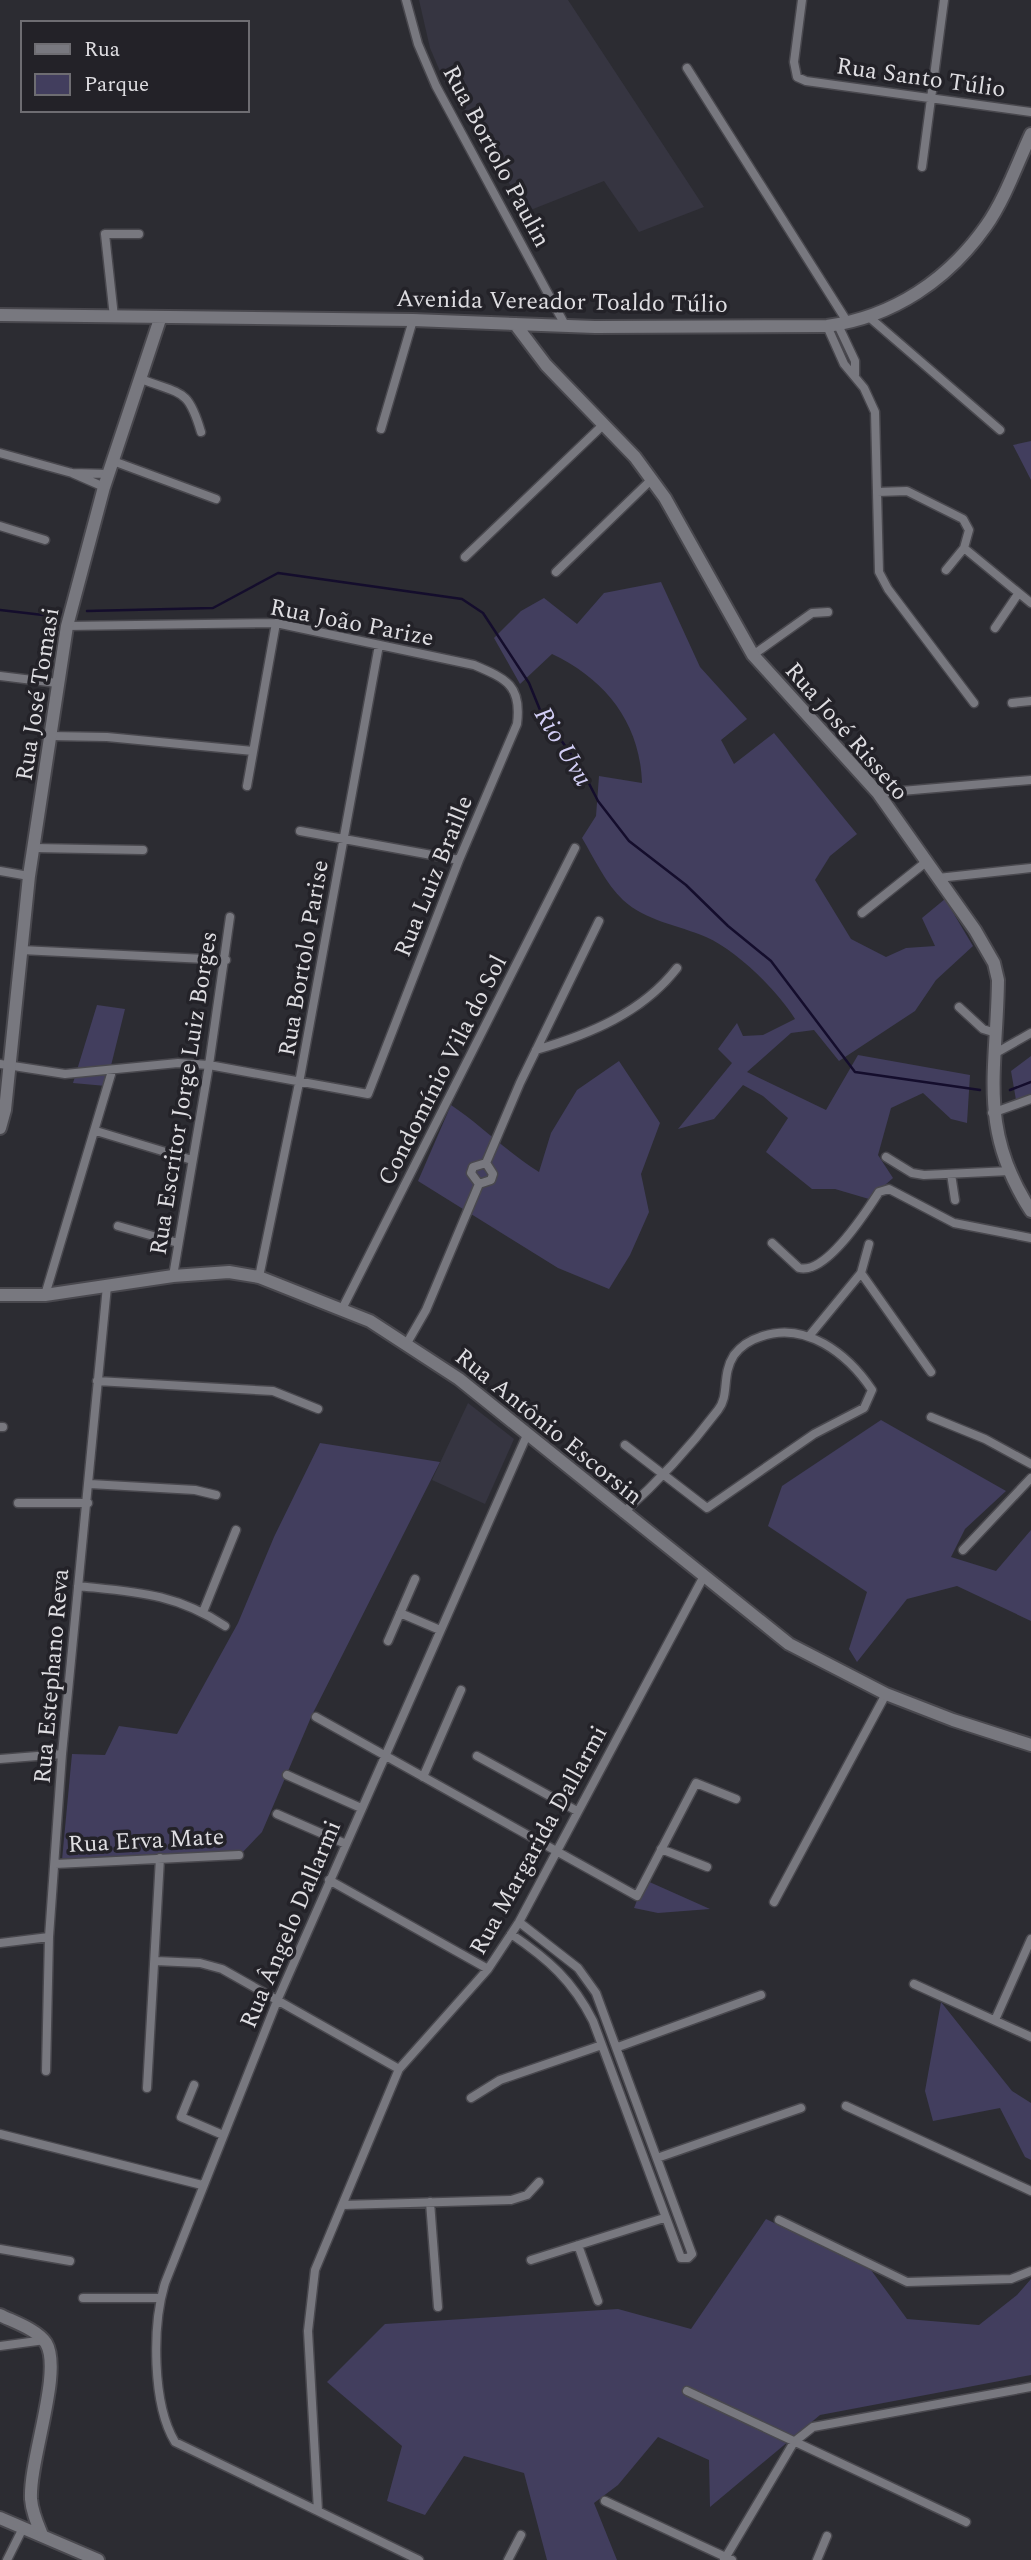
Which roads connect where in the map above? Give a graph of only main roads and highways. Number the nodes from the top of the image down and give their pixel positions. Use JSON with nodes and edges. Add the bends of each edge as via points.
{"nodes":[{"id":1,"x":1031,"y":134,"type":"edge"},
{"id":2,"x":0,"y":315,"type":"edge"},
{"id":3,"x":160,"y":318,"type":"junction"},
{"id":4,"x":515,"y":324,"type":"junction"},
{"id":5,"x":4,"y":1065,"type":"edge"},
{"id":6,"x":0,"y":1128,"type":"edge"},
{"id":7,"x":1031,"y":1211,"type":"edge"},
{"id":8,"x":0,"y":1295,"type":"edge"},
{"id":9,"x":1031,"y":1745,"type":"edge"},
{"id":10,"x":0,"y":2315,"type":"edge"},
{"id":11,"x":33,"y":2512,"type":"junction"},
{"id":12,"x":12,"y":2523,"type":"edge"},
{"id":13,"x":42,"y":2535,"type":"junction"},
{"id":14,"x":98,"y":2560,"type":"edge"}],
"edges":[{"from":1,"to":4,"type":"main road","name":"Avenida Vereador Toaldo Túlio","via":[[987,224],[962,255],[936,281],[897,306],[869,317],[837,325]]},
{"from":2,"to":3,"type":"main road","name":"Avenida Vereador Toaldo Túlio"},
{"from":3,"to":4,"type":"main road","name":"Avenida Vereador Toaldo Túlio"},
{"from":3,"to":5,"type":"main road","name":"Rua José Tomasi","via":[[104,487],[67,626]]},
{"from":4,"to":7,"type":"main road","name":"Rua José Risseto","via":[[546,365],[652,479],[678,517],[753,655],[878,793],[994,962],[998,980],[992,1113],[999,1146]]},
{"from":5,"to":6,"type":"main road","name":"Rua José Tomasi"},
{"from":8,"to":9,"type":"main road","name":"Rua Antônio Escorsin","via":[[45,1295],[211,1271],[259,1277],[342,1309],[407,1343],[459,1379],[789,1644],[886,1694]]},
{"from":10,"to":11,"type":"main road","via":[[45,2340],[51,2371],[32,2474]]},
{"from":11,"to":12,"type":"main road"},
{"from":11,"to":13,"type":"main road"},
{"from":12,"to":13,"type":"main road"},
{"from":13,"to":14,"type":"main road"}]}
